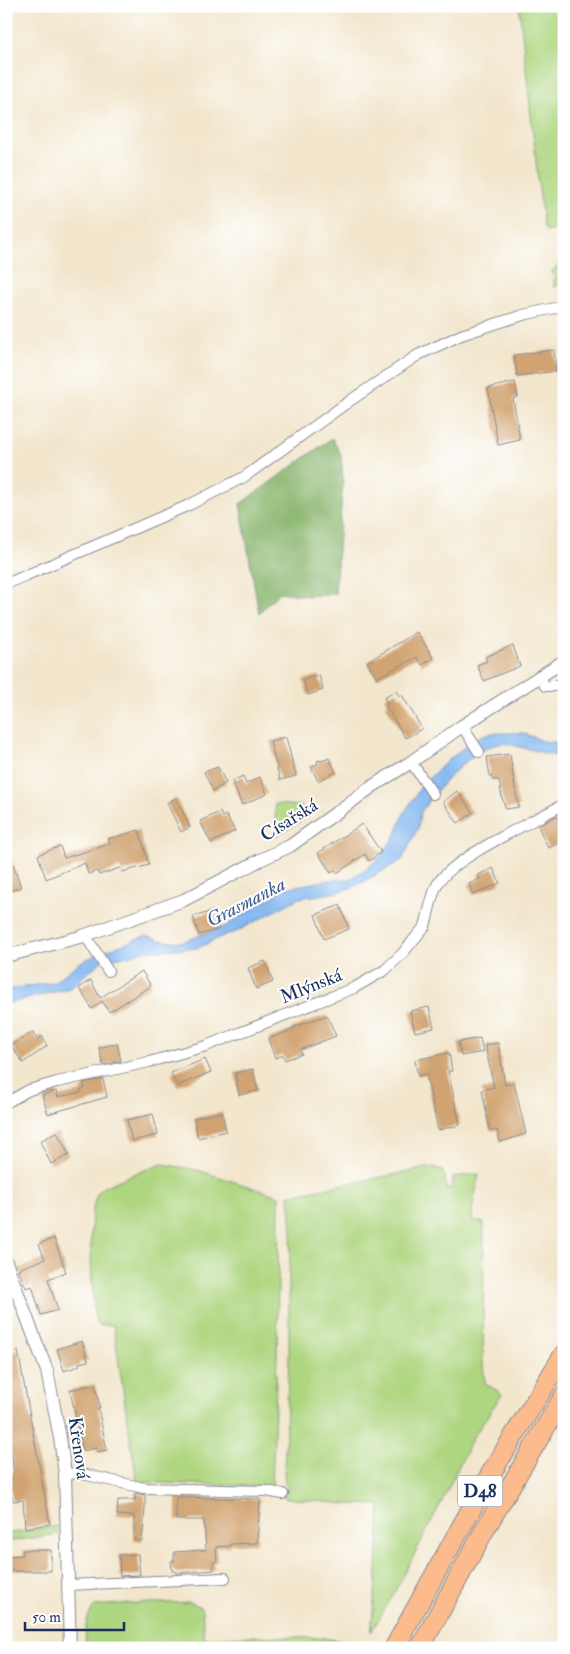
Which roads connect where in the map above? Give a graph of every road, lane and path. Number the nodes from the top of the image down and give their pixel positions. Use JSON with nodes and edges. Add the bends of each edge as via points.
{"nodes":[{"id":1,"x":564,"y":306,"type":"edge"},
{"id":2,"x":6,"y":584,"type":"edge"},
{"id":3,"x":564,"y":661,"type":"edge"},
{"id":4,"x":539,"y":676,"type":"junction"},
{"id":5,"x":564,"y":686,"type":"edge"},
{"id":6,"x":462,"y":726,"type":"junction"},
{"id":7,"x":479,"y":752,"type":"dead end"},
{"id":8,"x":411,"y":762,"type":"junction"},
{"id":9,"x":433,"y":794,"type":"dead end"},
{"id":10,"x":564,"y":804,"type":"edge"},
{"id":11,"x":85,"y":935,"type":"junction"},
{"id":12,"x":6,"y":956,"type":"edge"},
{"id":13,"x":108,"y":971,"type":"dead end"},
{"id":14,"x":6,"y":1103,"type":"edge"},
{"id":15,"x":6,"y":1262,"type":"edge"},
{"id":16,"x":564,"y":1354,"type":"edge"},
{"id":17,"x":564,"y":1396,"type":"edge"},
{"id":18,"x":65,"y":1474,"type":"junction"},
{"id":19,"x":283,"y":1494,"type":"dead end"},
{"id":20,"x":225,"y":1578,"type":"dead end"},
{"id":21,"x":68,"y":1586,"type":"junction"},
{"id":22,"x":70,"y":1648,"type":"edge"},
{"id":23,"x":394,"y":1648,"type":"edge"},
{"id":24,"x":420,"y":1648,"type":"edge"}],
"edges":[{"from":1,"to":2,"type":"street","via":[[461,335],[418,355],[244,477],[180,509]]},
{"from":3,"to":4,"type":"street","name":"Císařská"},
{"from":4,"to":5,"type":"street","via":[[545,686]]},
{"from":4,"to":6,"type":"street","name":"Císařská"},
{"from":6,"to":7,"type":"street"},
{"from":6,"to":8,"type":"street","name":"Císařská"},
{"from":8,"to":9,"type":"street"},
{"from":8,"to":11,"type":"street","name":"Císařská","via":[[293,844],[190,898]]},
{"from":10,"to":14,"type":"street","name":"Mlýnská","via":[[473,854],[447,873],[438,885],[421,932],[385,970],[354,988],[206,1046],[29,1090]]},
{"from":11,"to":12,"type":"street","name":"Císařská"},
{"from":11,"to":13,"type":"street"},
{"from":15,"to":18,"type":"street","name":"Křenová","via":[[47,1372]]},
{"from":16,"to":23,"type":"highway","number":"D48","via":[[490,1475]]},
{"from":17,"to":24,"type":"highway","number":"D48","via":[[485,1529]]},
{"from":18,"to":19,"type":"street","via":[[78,1473],[144,1488]]},
{"from":18,"to":21,"type":"street","name":"Křenová"},
{"from":20,"to":21,"type":"street"},
{"from":21,"to":22,"type":"street","name":"Křenová"}]}
